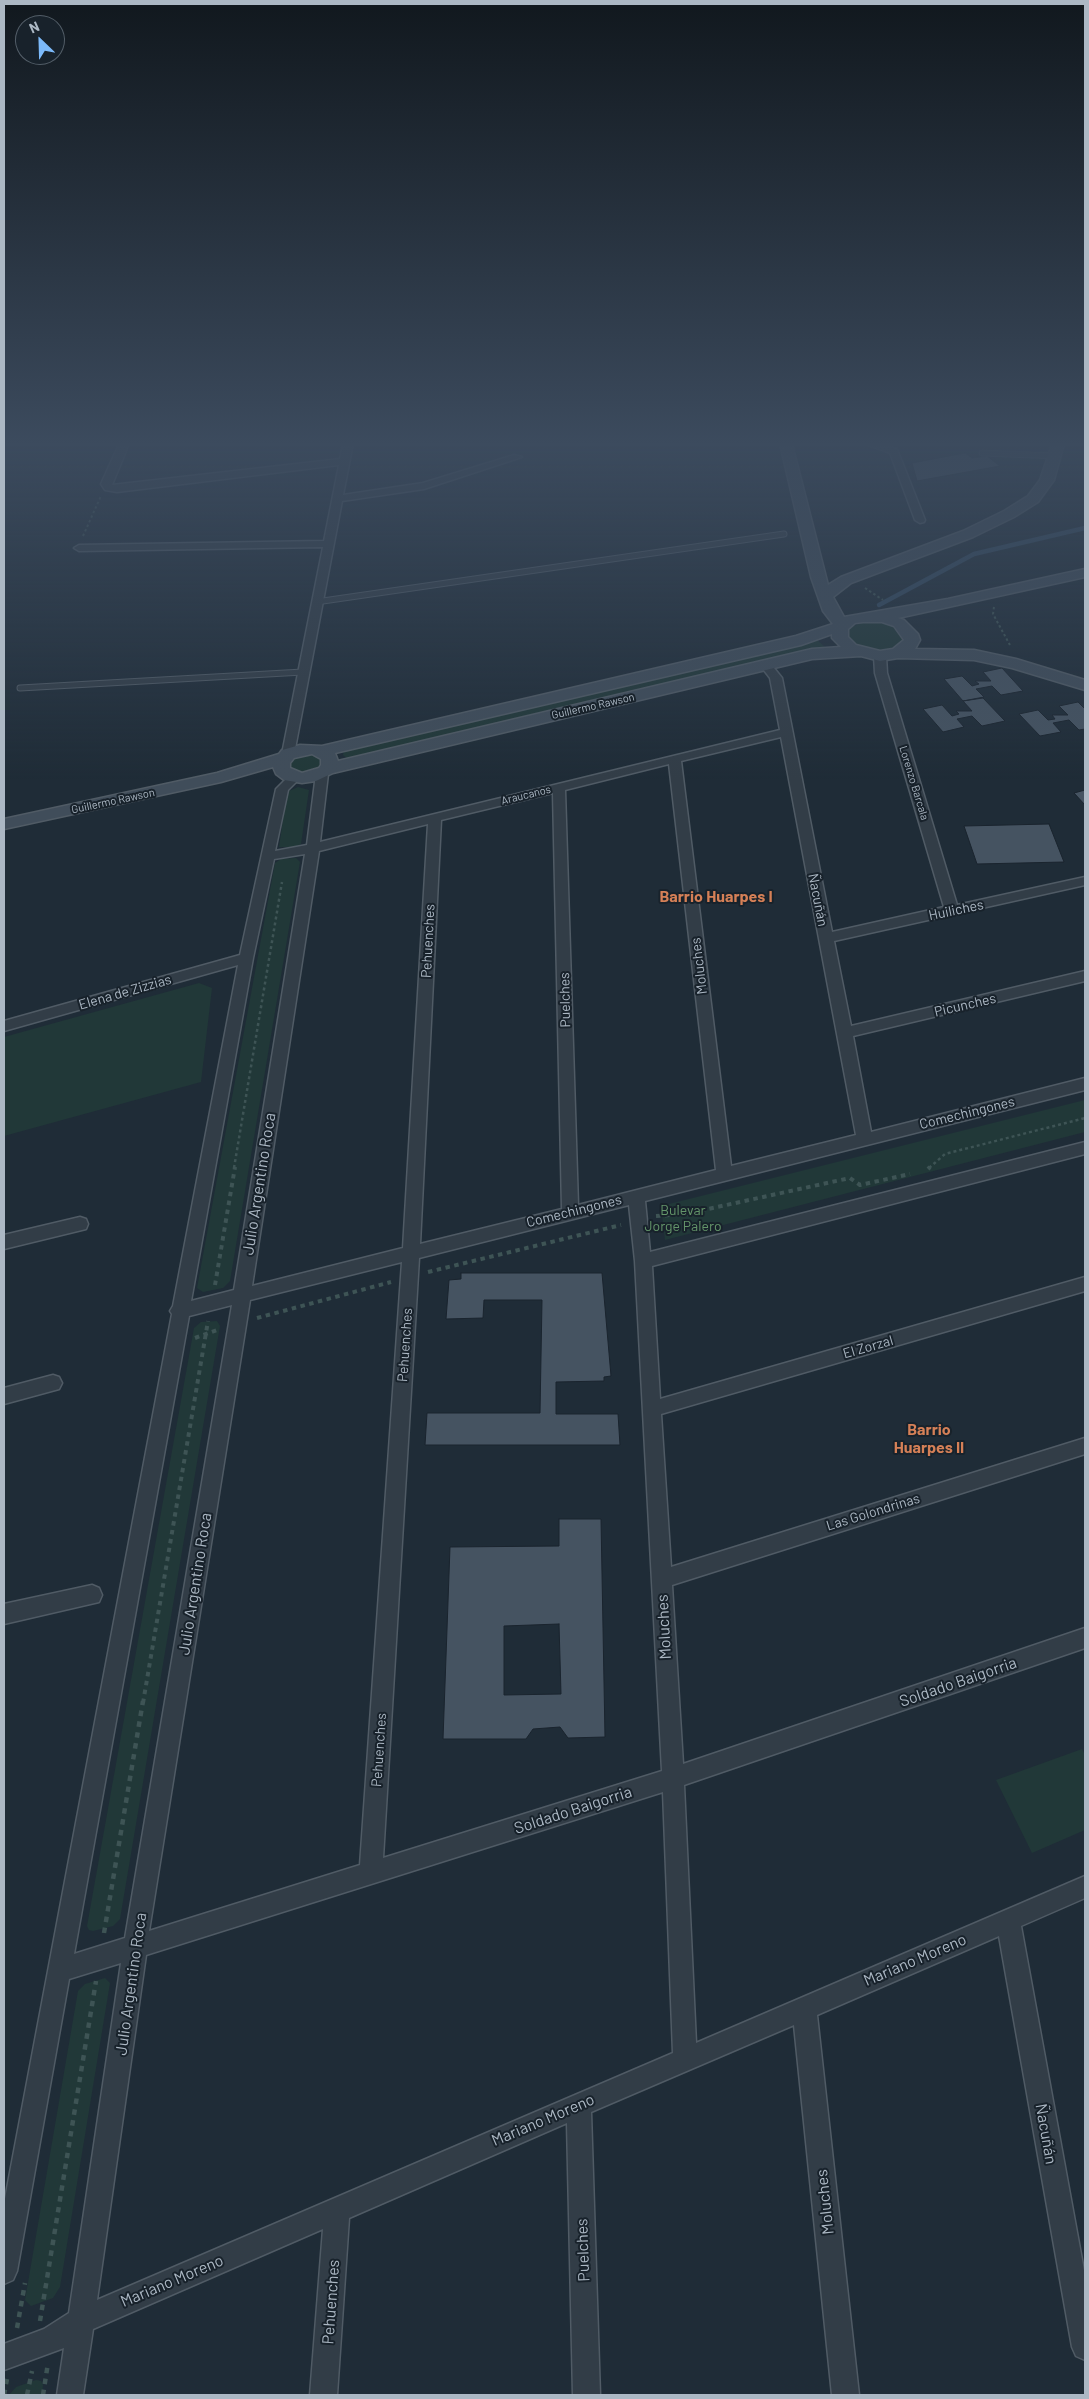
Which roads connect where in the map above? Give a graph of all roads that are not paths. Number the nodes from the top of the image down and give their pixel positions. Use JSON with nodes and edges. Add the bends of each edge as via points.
{"nodes":[{"id":1,"x":326,"y":556,"type":"edge"},
{"id":2,"x":633,"y":556,"type":"edge"},
{"id":3,"x":813,"y":556,"type":"edge"},
{"id":4,"x":911,"y":556,"type":"edge"},
{"id":5,"x":1085,"y":573,"type":"edge"},
{"id":6,"x":827,"y":595,"type":"junction"},
{"id":7,"x":316,"y":602,"type":"junction"},
{"id":8,"x":948,"y":604,"type":"junction"},
{"id":9,"x":870,"y":617,"type":"junction"},
{"id":10,"x":842,"y":626,"type":"junction"},
{"id":11,"x":910,"y":634,"type":"junction"},
{"id":12,"x":858,"y":652,"type":"junction"},
{"id":13,"x":898,"y":653,"type":"junction"},
{"id":14,"x":880,"y":656,"type":"junction"},
{"id":15,"x":766,"y":665,"type":"junction"},
{"id":16,"x":303,"y":672,"type":"junction"},
{"id":17,"x":1085,"y":685,"type":"edge"},
{"id":18,"x":20,"y":688,"type":"dead end"},
{"id":19,"x":292,"y":727,"type":"junction"},
{"id":20,"x":785,"y":732,"type":"junction"},
{"id":21,"x":317,"y":750,"type":"junction"},
{"id":22,"x":675,"y":758,"type":"junction"},
{"id":23,"x":287,"y":765,"type":"junction"},
{"id":24,"x":325,"y":771,"type":"junction"},
{"id":25,"x":559,"y":787,"type":"junction"},
{"id":26,"x":435,"y":817,"type":"junction"},
{"id":27,"x":4,"y":824,"type":"edge"},
{"id":28,"x":313,"y":847,"type":"junction"},
{"id":29,"x":268,"y":856,"type":"junction"},
{"id":30,"x":1085,"y":881,"type":"edge"},
{"id":31,"x":952,"y":910,"type":"junction"},
{"id":32,"x":826,"y":938,"type":"junction"},
{"id":33,"x":246,"y":958,"type":"junction"},
{"id":34,"x":1085,"y":976,"type":"edge"},
{"id":35,"x":4,"y":1026,"type":"edge"},
{"id":36,"x":844,"y":1033,"type":"junction"},
{"id":37,"x":1085,"y":1084,"type":"edge"},
{"id":38,"x":865,"y":1139,"type":"junction"},
{"id":39,"x":1085,"y":1148,"type":"edge"},
{"id":40,"x":724,"y":1174,"type":"junction"},
{"id":41,"x":636,"y":1195,"type":"junction"},
{"id":42,"x":570,"y":1212,"type":"junction"},
{"id":43,"x":80,"y":1224,"type":"dead end"},
{"id":44,"x":4,"y":1242,"type":"edge"},
{"id":45,"x":411,"y":1253,"type":"junction"},
{"id":46,"x":643,"y":1262,"type":"junction"},
{"id":47,"x":1085,"y":1284,"type":"edge"},
{"id":48,"x":227,"y":1300,"type":"junction"},
{"id":49,"x":186,"y":1309,"type":"junction"},
{"id":50,"x":53,"y":1384,"type":"dead end"},
{"id":51,"x":4,"y":1396,"type":"edge"},
{"id":52,"x":652,"y":1409,"type":"junction"},
{"id":53,"x":1085,"y":1446,"type":"edge"},
{"id":54,"x":661,"y":1579,"type":"junction"},
{"id":55,"x":92,"y":1595,"type":"dead end"},
{"id":56,"x":4,"y":1614,"type":"edge"},
{"id":57,"x":1085,"y":1638,"type":"edge"},
{"id":58,"x":673,"y":1778,"type":"junction"},
{"id":59,"x":371,"y":1873,"type":"junction"},
{"id":60,"x":1085,"y":1887,"type":"edge"},
{"id":61,"x":1008,"y":1920,"type":"junction"},
{"id":62,"x":135,"y":1949,"type":"junction"},
{"id":63,"x":58,"y":1972,"type":"junction"},
{"id":64,"x":804,"y":2008,"type":"junction"},
{"id":65,"x":685,"y":2059,"type":"junction"},
{"id":66,"x":579,"y":2105,"type":"junction"},
{"id":67,"x":337,"y":2210,"type":"junction"},
{"id":68,"x":4,"y":2271,"type":"edge"},
{"id":69,"x":82,"y":2320,"type":"junction"},
{"id":70,"x":1085,"y":2347,"type":"edge"},
{"id":71,"x":26,"y":2349,"type":"edge"},
{"id":72,"x":70,"y":2395,"type":"edge"},
{"id":73,"x":324,"y":2395,"type":"edge"},
{"id":74,"x":587,"y":2395,"type":"edge"},
{"id":75,"x":846,"y":2395,"type":"edge"}],
"edges":[{"from":1,"to":7,"type":"street"},
{"from":2,"to":7,"type":"lane"},
{"from":3,"to":6,"type":"main road"},
{"from":4,"to":6,"type":"main road","via":[[846,580]]},
{"from":5,"to":8,"type":"main road"},
{"from":6,"to":9,"type":"main road"},
{"from":6,"to":10,"type":"main road","via":[[831,611]]},
{"from":7,"to":16,"type":"street"},
{"from":8,"to":9,"type":"main road"},
{"from":8,"to":11,"type":"main road","via":[[922,617]]},
{"from":9,"to":10,"type":"main road","name":"Guillermo Rawson","via":[[850,620]]},
{"from":9,"to":11,"type":"main road","via":[[899,623]]},
{"from":10,"to":12,"type":"main road","via":[[838,632],[840,638]]},
{"from":10,"to":21,"type":"main road","name":"Guillermo Rawson","via":[[801,640]]},
{"from":11,"to":13,"type":"main road","via":[[909,646]]},
{"from":12,"to":14,"type":"main road","name":"Guillermo Rawson"},
{"from":12,"to":15,"type":"main road","name":"Guillermo Rawson","via":[[821,653]]},
{"from":13,"to":14,"type":"main road","name":"Guillermo Rawson"},
{"from":13,"to":17,"type":"main road","name":"Guillermo Rawson","via":[[974,655]]},
{"from":14,"to":31,"type":"street","name":"Lorenzo Barcala","via":[[881,673]]},
{"from":15,"to":20,"type":"street","name":"Ñacuñán","via":[[776,678]]},
{"from":15,"to":24,"type":"main road","name":"Guillermo Rawson"},
{"from":16,"to":18,"type":"lane"},
{"from":16,"to":19,"type":"street"},
{"from":19,"to":21,"type":"street","via":[[300,741]]},
{"from":19,"to":23,"type":"street"},
{"from":20,"to":22,"type":"street","name":"Araucanos"},
{"from":20,"to":32,"type":"street","name":"Ñacuñán"},
{"from":21,"to":23,"type":"main road","name":"Guillermo Rawson","via":[[300,750]]},
{"from":21,"to":24,"type":"main road","via":[[329,757],[330,765]]},
{"from":22,"to":25,"type":"street","name":"Araucanos"},
{"from":22,"to":40,"type":"street","name":"Moluches"},
{"from":23,"to":24,"type":"main road","name":"Guillermo Rawson","via":[[309,778]]},
{"from":23,"to":27,"type":"main road","name":"Guillermo Rawson"},
{"from":23,"to":29,"type":"street"},
{"from":24,"to":28,"type":"street","name":"Julio Argentino Roca"},
{"from":25,"to":26,"type":"street","name":"Araucanos"},
{"from":25,"to":42,"type":"street","name":"Puelches"},
{"from":26,"to":28,"type":"street","name":"Araucanos"},
{"from":26,"to":45,"type":"street","name":"Pehuenches"},
{"from":28,"to":29,"type":"street","name":"Araucanos"},
{"from":28,"to":48,"type":"street","name":"Julio Argentino Roca"},
{"from":29,"to":33,"type":"street"},
{"from":30,"to":31,"type":"street","name":"Huiliches"},
{"from":31,"to":32,"type":"street","name":"Huiliches"},
{"from":32,"to":36,"type":"street","name":"Ñacuñán"},
{"from":33,"to":35,"type":"street","name":"Elena de Zizzias"},
{"from":33,"to":49,"type":"street"},
{"from":34,"to":36,"type":"street","name":"Picunches"},
{"from":36,"to":38,"type":"street","name":"Ñacuñán"},
{"from":37,"to":38,"type":"street","name":"Comechingones"},
{"from":38,"to":40,"type":"street","name":"Comechingones"},
{"from":39,"to":46,"type":"street"},
{"from":40,"to":41,"type":"street","name":"Comechingones"},
{"from":41,"to":42,"type":"street","name":"Comechingones"},
{"from":41,"to":46,"type":"street","name":"Moluches"},
{"from":42,"to":45,"type":"street","name":"Comechingones"},
{"from":43,"to":44,"type":"street"},
{"from":45,"to":48,"type":"street","name":"Comechingones"},
{"from":45,"to":59,"type":"street","name":"Pehuenches"},
{"from":46,"to":52,"type":"street","name":"Moluches"},
{"from":47,"to":52,"type":"street","name":"El Zorzal"},
{"from":48,"to":49,"type":"street","name":"Comechingones"},
{"from":48,"to":62,"type":"street","name":"Julio Argentino Roca"},
{"from":49,"to":63,"type":"street"},
{"from":50,"to":51,"type":"street"},
{"from":52,"to":54,"type":"street","name":"Moluches"},
{"from":53,"to":54,"type":"street","name":"Las Golondrinas"},
{"from":54,"to":58,"type":"street","name":"Moluches"},
{"from":55,"to":56,"type":"street"},
{"from":57,"to":58,"type":"street","name":"Soldado Baigorria"},
{"from":58,"to":59,"type":"street","name":"Soldado Baigorria"},
{"from":58,"to":65,"type":"street","name":"Moluches"},
{"from":59,"to":62,"type":"street","name":"Soldado Baigorria"},
{"from":60,"to":61,"type":"street","name":"Mariano Moreno"},
{"from":61,"to":64,"type":"street","name":"Mariano Moreno"},
{"from":61,"to":70,"type":"street","name":"Ñacuñán"},
{"from":62,"to":63,"type":"street","name":"Soldado Baigorria"},
{"from":62,"to":69,"type":"street","name":"Julio Argentino Roca"},
{"from":63,"to":68,"type":"street"},
{"from":64,"to":65,"type":"street","name":"Mariano Moreno"},
{"from":64,"to":75,"type":"street","name":"Moluches"},
{"from":65,"to":66,"type":"street","name":"Mariano Moreno"},
{"from":66,"to":67,"type":"street","name":"Mariano Moreno"},
{"from":66,"to":74,"type":"street","name":"Puelches"},
{"from":67,"to":69,"type":"street","name":"Mariano Moreno"},
{"from":67,"to":73,"type":"street","name":"Pehuenches"},
{"from":69,"to":71,"type":"street","name":"Mariano Moreno"},
{"from":69,"to":72,"type":"street","name":"Julio Argentino Roca"}]}
